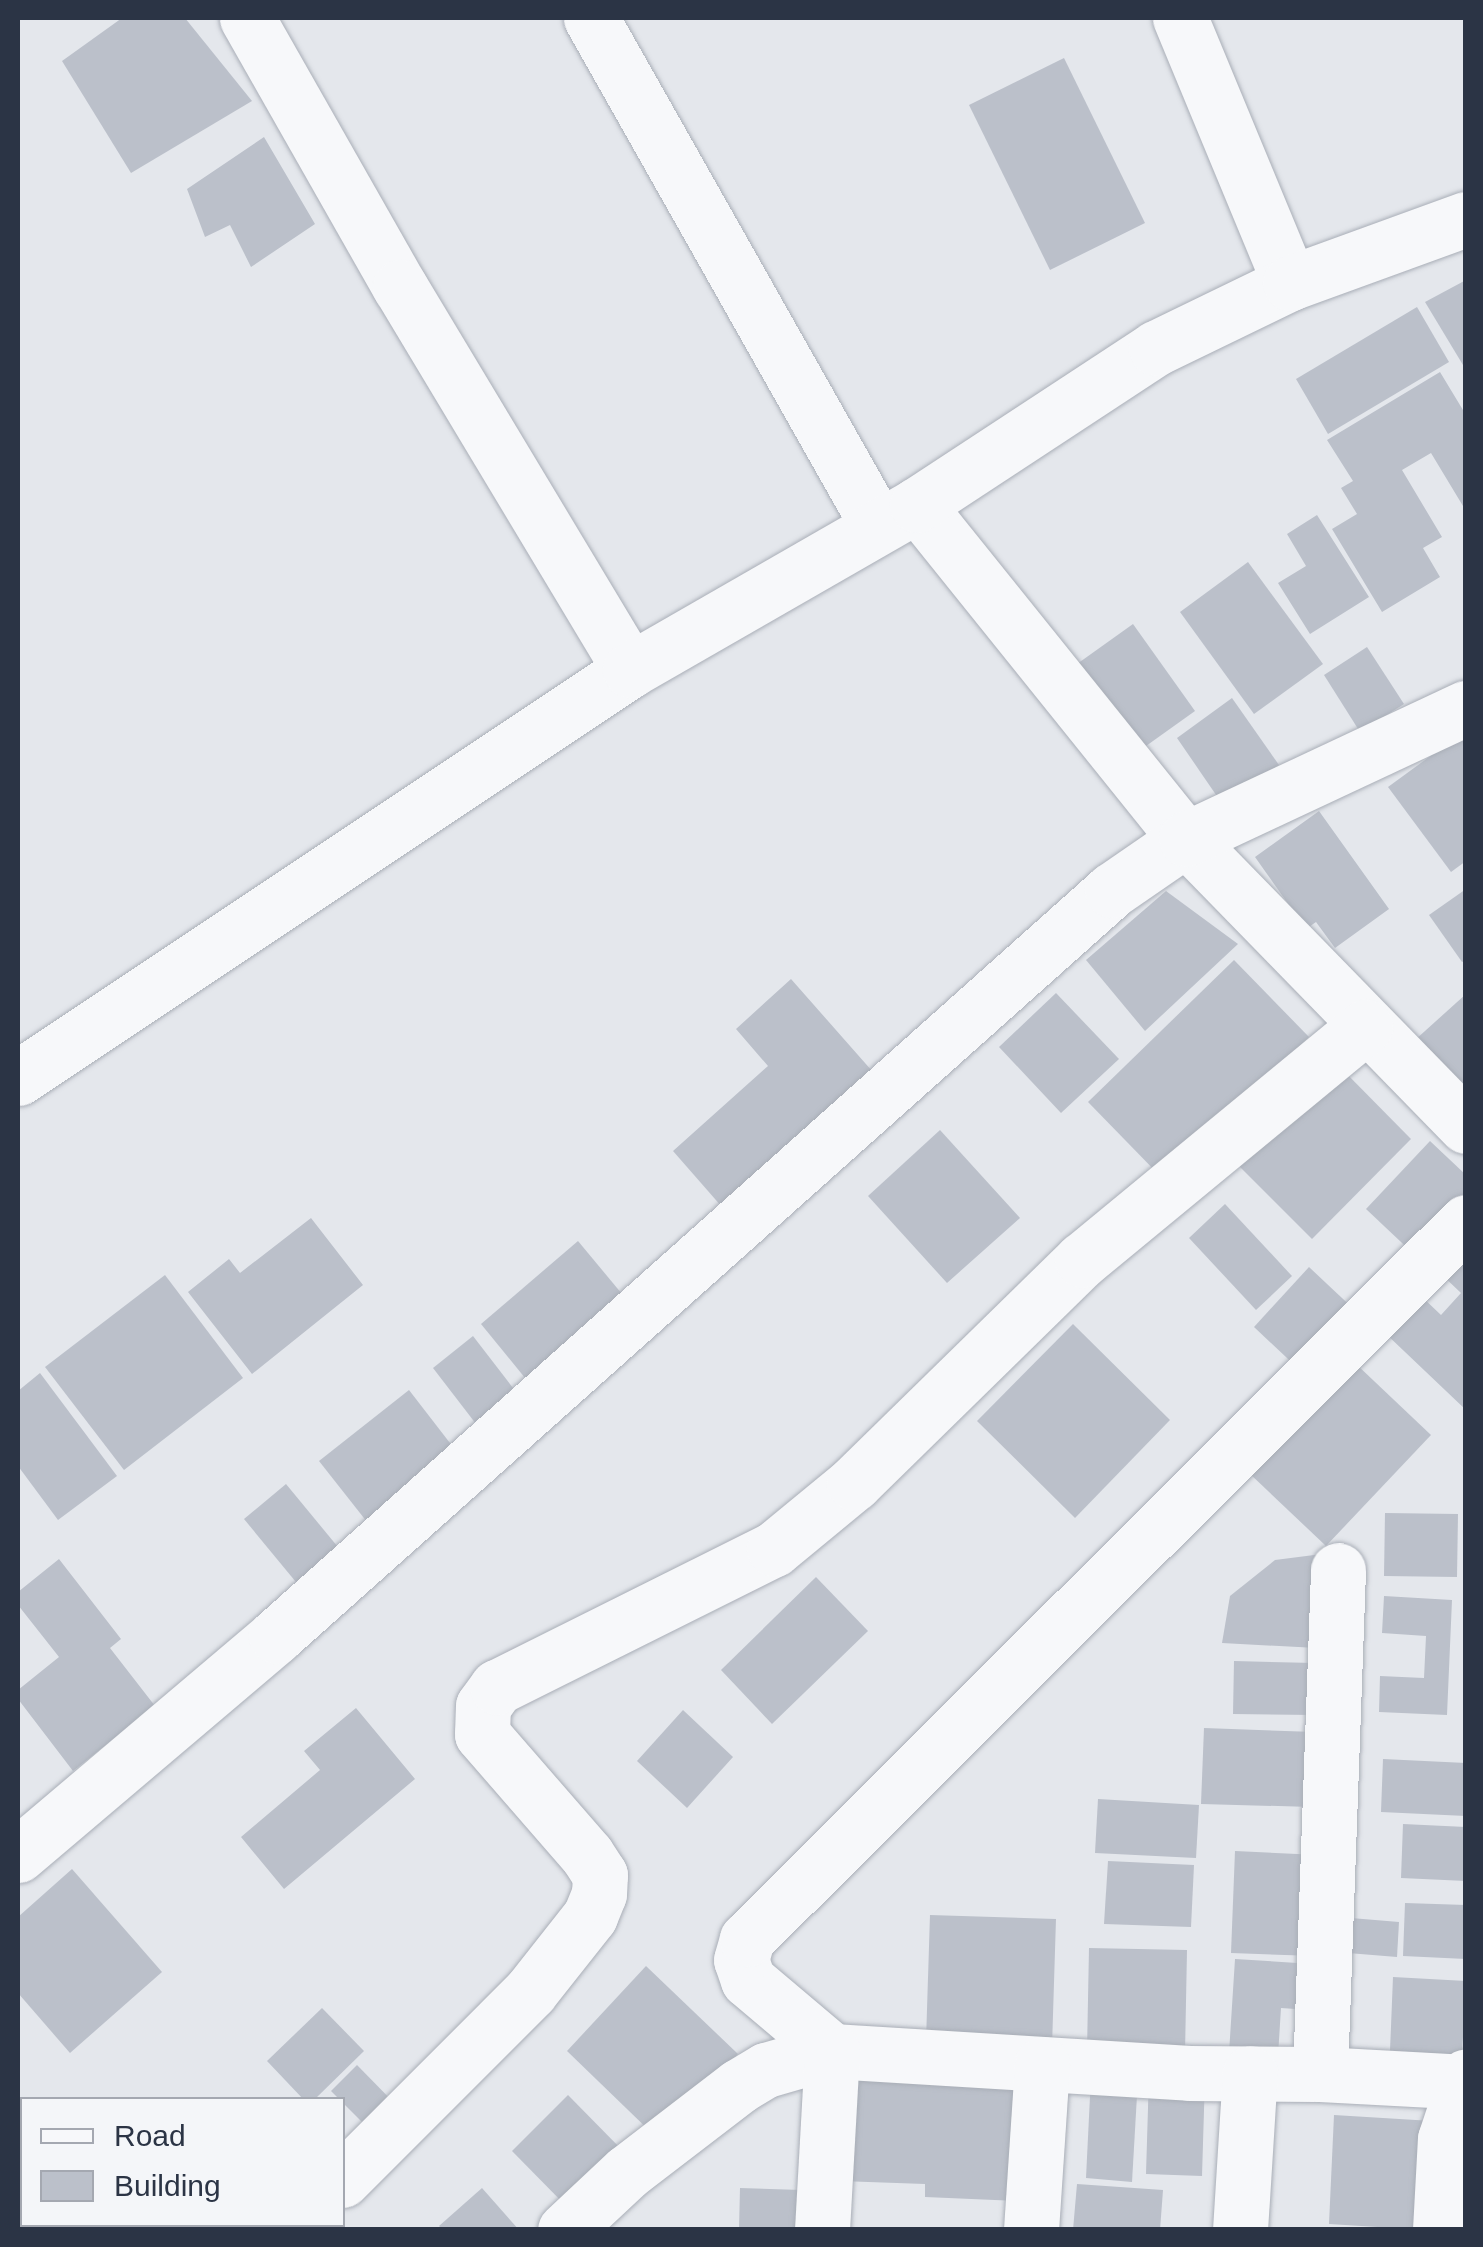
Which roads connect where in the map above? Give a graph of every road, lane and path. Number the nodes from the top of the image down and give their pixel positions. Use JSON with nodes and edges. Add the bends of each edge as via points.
{"nodes":[{"id":1,"x":247,"y":18,"type":"edge"},
{"id":2,"x":591,"y":18,"type":"edge"},
{"id":3,"x":1180,"y":18,"type":"edge"},
{"id":4,"x":1463,"y":226,"type":"edge"},
{"id":5,"x":1290,"y":283,"type":"junction"},
{"id":6,"x":897,"y":516,"type":"junction"},
{"id":7,"x":630,"y":670,"type":"junction"},
{"id":8,"x":1466,"y":708,"type":"edge"},
{"id":9,"x":1186,"y":840,"type":"junction"},
{"id":10,"x":1365,"y":1026,"type":"junction"},
{"id":11,"x":18,"y":1078,"type":"edge"},
{"id":12,"x":1466,"y":1126,"type":"edge"},
{"id":13,"x":1466,"y":1222,"type":"edge"},
{"id":14,"x":1338,"y":1570,"type":"dead end"},
{"id":15,"x":18,"y":1855,"type":"edge"},
{"id":16,"x":832,"y":2051,"type":"junction"},
{"id":17,"x":1042,"y":2064,"type":"junction"},
{"id":18,"x":1250,"y":2073,"type":"junction"},
{"id":19,"x":1320,"y":2074,"type":"junction"},
{"id":20,"x":1465,"y":2080,"type":"edge"},
{"id":21,"x":627,"y":2172,"type":"junction"},
{"id":22,"x":345,"y":2177,"type":"edge"},
{"id":23,"x":565,"y":2230,"type":"edge"},
{"id":24,"x":626,"y":2230,"type":"edge"},
{"id":25,"x":822,"y":2230,"type":"edge"},
{"id":26,"x":1031,"y":2230,"type":"edge"},
{"id":27,"x":1240,"y":2230,"type":"edge"},
{"id":28,"x":1440,"y":2230,"type":"edge"}],
"edges":[{"from":1,"to":7,"type":"street"},
{"from":2,"to":6,"type":"street"},
{"from":3,"to":5,"type":"street"},
{"from":4,"to":5,"type":"street"},
{"from":5,"to":6,"type":"street","via":[[1156,348]]},
{"from":6,"to":7,"type":"street"},
{"from":6,"to":9,"type":"street"},
{"from":7,"to":11,"type":"street"},
{"from":8,"to":9,"type":"street"},
{"from":9,"to":10,"type":"street"},
{"from":9,"to":15,"type":"street","via":[[1112,890],[276,1636]]},
{"from":10,"to":12,"type":"street"},
{"from":10,"to":22,"type":"street","via":[[1082,1260],[854,1482],[774,1549],[496,1687],[483,1706],[482,1734],[588,1855],[600,1874],[599,1894],[590,1916],[530,1992]]},
{"from":13,"to":16,"type":"street","via":[[747,1939],[741,1960],[748,1980]]},
{"from":14,"to":19,"type":"street"},
{"from":16,"to":17,"type":"street"},
{"from":16,"to":21,"type":"street","via":[[766,2070]]},
{"from":16,"to":25,"type":"street"},
{"from":17,"to":18,"type":"street"},
{"from":17,"to":26,"type":"street"},
{"from":18,"to":19,"type":"street"},
{"from":18,"to":27,"type":"street"},
{"from":19,"to":20,"type":"street"},
{"from":20,"to":28,"type":"street","via":[[1445,2140]]},
{"from":21,"to":23,"type":"street"},
{"from":21,"to":24,"type":"street"}]}
